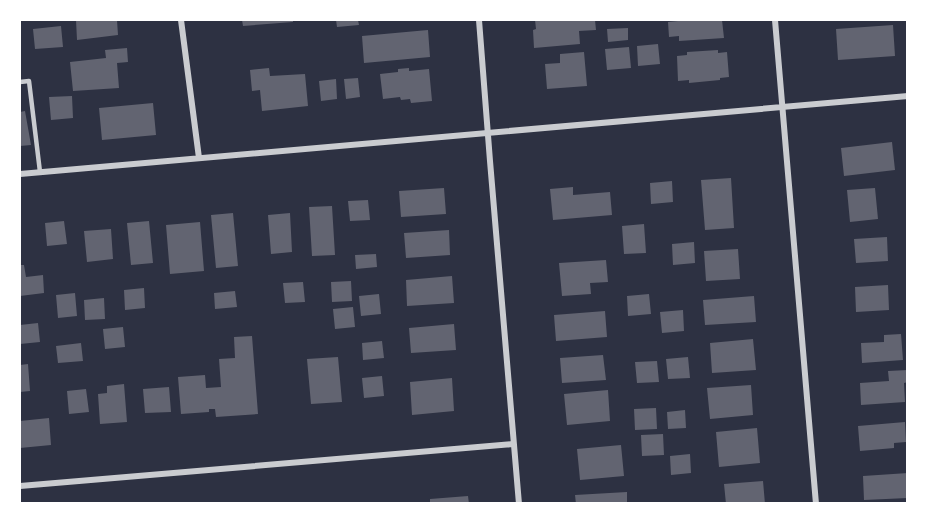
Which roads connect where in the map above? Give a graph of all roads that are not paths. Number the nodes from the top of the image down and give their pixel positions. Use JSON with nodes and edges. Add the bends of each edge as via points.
{"nodes":[{"id":1,"x":181,"y":20,"type":"edge"},
{"id":2,"x":479,"y":20,"type":"edge"},
{"id":3,"x":775,"y":20,"type":"edge"},
{"id":4,"x":20,"y":82,"type":"edge"},
{"id":5,"x":908,"y":96,"type":"edge"},
{"id":6,"x":782,"y":107,"type":"junction"},
{"id":7,"x":488,"y":133,"type":"junction"},
{"id":8,"x":200,"y":158,"type":"junction"},
{"id":9,"x":40,"y":172,"type":"junction"},
{"id":10,"x":20,"y":174,"type":"edge"},
{"id":11,"x":513,"y":444,"type":"junction"},
{"id":12,"x":20,"y":486,"type":"edge"},
{"id":13,"x":519,"y":504,"type":"edge"},
{"id":14,"x":816,"y":504,"type":"edge"}],
"edges":[{"from":1,"to":8,"type":"street"},
{"from":2,"to":7,"type":"street"},
{"from":3,"to":6,"type":"street"},
{"from":4,"to":9,"type":"lane","via":[[29,81]]},
{"from":5,"to":6,"type":"street"},
{"from":6,"to":7,"type":"street"},
{"from":6,"to":14,"type":"street"},
{"from":7,"to":8,"type":"street"},
{"from":7,"to":11,"type":"street"},
{"from":8,"to":9,"type":"street"},
{"from":9,"to":10,"type":"street"},
{"from":11,"to":12,"type":"street"},
{"from":11,"to":13,"type":"street"}]}
